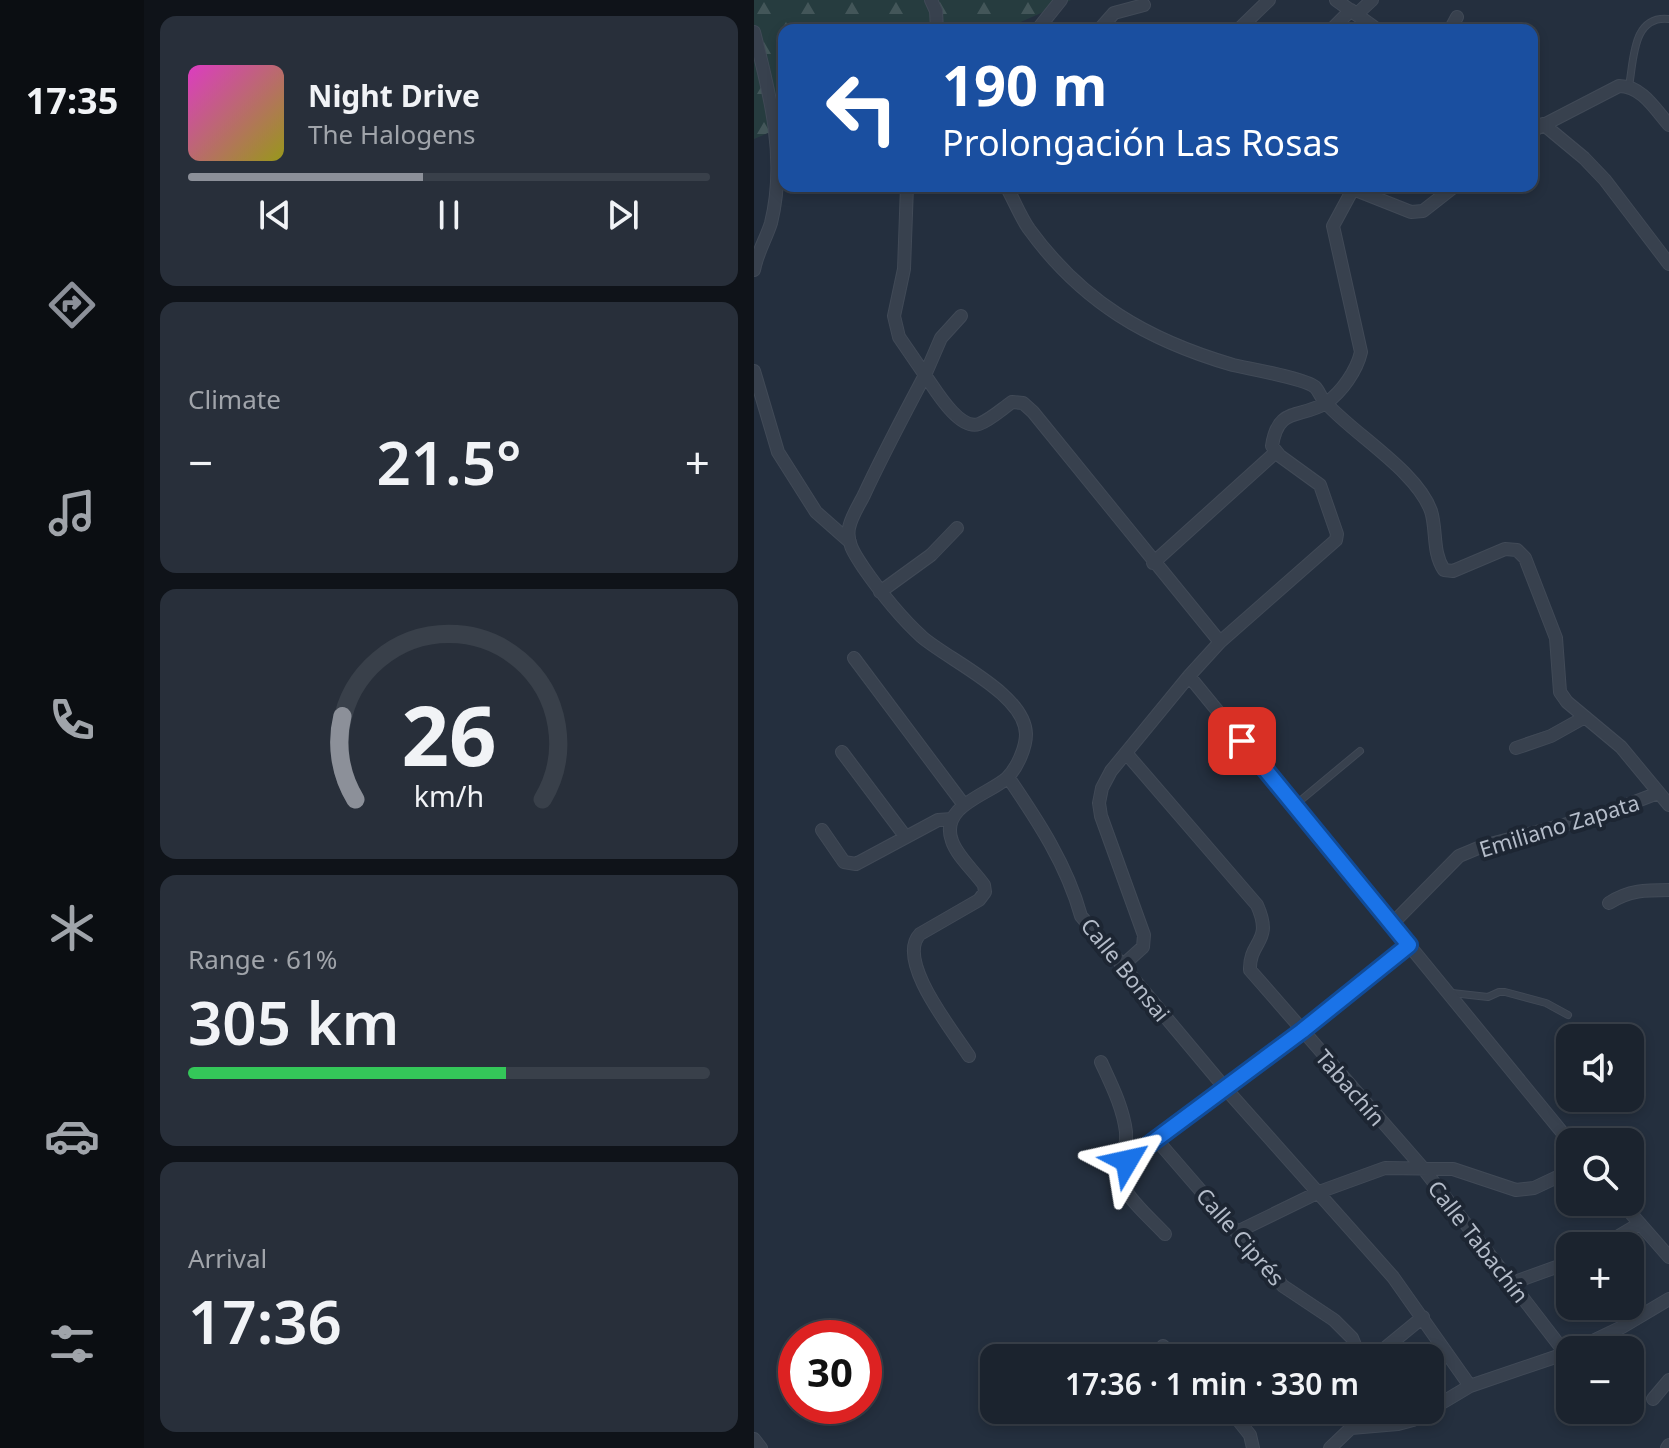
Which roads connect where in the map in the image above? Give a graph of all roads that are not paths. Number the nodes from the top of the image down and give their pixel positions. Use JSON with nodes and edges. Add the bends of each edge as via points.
{"nodes":[{"id":1,"x":931,"y":0,"type":"edge"},
{"id":2,"x":1061,"y":0,"type":"edge"},
{"id":3,"x":1269,"y":0,"type":"edge"},
{"id":4,"x":1336,"y":0,"type":"edge"},
{"id":5,"x":1372,"y":0,"type":"edge"},
{"id":6,"x":1144,"y":5,"type":"dead end"},
{"id":7,"x":1354,"y":12,"type":"junction"},
{"id":8,"x":1457,"y":17,"type":"dead end"},
{"id":9,"x":1669,"y":19,"type":"edge"},
{"id":10,"x":937,"y":24,"type":"edge"},
{"id":11,"x":1042,"y":24,"type":"edge"},
{"id":12,"x":1104,"y":24,"type":"edge"},
{"id":13,"x":1244,"y":24,"type":"edge"},
{"id":14,"x":1339,"y":24,"type":"edge"},
{"id":15,"x":1370,"y":24,"type":"edge"},
{"id":16,"x":1453,"y":24,"type":"edge"},
{"id":17,"x":754,"y":32,"type":"edge"},
{"id":18,"x":1629,"y":86,"type":"junction"},
{"id":19,"x":1669,"y":125,"type":"edge"},
{"id":20,"x":1538,"y":127,"type":"edge"},
{"id":21,"x":1538,"y":129,"type":"edge"},
{"id":22,"x":907,"y":192,"type":"edge"},
{"id":23,"x":1009,"y":192,"type":"edge"},
{"id":24,"x":1350,"y":192,"type":"edge"},
{"id":25,"x":1362,"y":192,"type":"edge"},
{"id":26,"x":1447,"y":192,"type":"edge"},
{"id":27,"x":1669,"y":264,"type":"edge"},
{"id":28,"x":754,"y":270,"type":"edge"},
{"id":29,"x":961,"y":316,"type":"dead end"},
{"id":30,"x":754,"y":371,"type":"edge"},
{"id":31,"x":925,"y":375,"type":"junction"},
{"id":32,"x":1326,"y":402,"type":"junction"},
{"id":33,"x":1276,"y":452,"type":"junction"},
{"id":34,"x":957,"y":528,"type":"dead end"},
{"id":35,"x":850,"y":542,"type":"junction"},
{"id":36,"x":1153,"y":563,"type":"junction"},
{"id":37,"x":880,"y":592,"type":"junction"},
{"id":38,"x":1220,"y":642,"type":"junction"},
{"id":39,"x":854,"y":658,"type":"dead end"},
{"id":40,"x":1189,"y":676,"type":"junction"},
{"id":41,"x":1585,"y":717,"type":"junction"},
{"id":42,"x":1516,"y":748,"type":"dead end"},
{"id":43,"x":1360,"y":751,"type":"dead end"},
{"id":44,"x":842,"y":752,"type":"dead end"},
{"id":45,"x":1126,"y":753,"type":"junction"},
{"id":46,"x":1008,"y":777,"type":"junction"},
{"id":47,"x":1658,"y":793,"type":"junction"},
{"id":48,"x":964,"y":805,"type":"junction"},
{"id":49,"x":1295,"y":805,"type":"junction"},
{"id":50,"x":1669,"y":805,"type":"edge"},
{"id":51,"x":952,"y":819,"type":"junction"},
{"id":52,"x":822,"y":830,"type":"dead end"},
{"id":53,"x":905,"y":836,"type":"junction"},
{"id":54,"x":1669,"y":890,"type":"edge"},
{"id":55,"x":1609,"y":903,"type":"dead end"},
{"id":56,"x":1392,"y":924,"type":"junction"},
{"id":57,"x":1409,"y":945,"type":"junction"},
{"id":58,"x":1122,"y":966,"type":"junction"},
{"id":59,"x":1448,"y":992,"type":"junction"},
{"id":60,"x":1568,"y":1015,"type":"dead end"},
{"id":61,"x":1302,"y":1031,"type":"junction"},
{"id":62,"x":969,"y":1056,"type":"dead end"},
{"id":63,"x":1101,"y":1062,"type":"dead end"},
{"id":64,"x":1225,"y":1088,"type":"junction"},
{"id":65,"x":1559,"y":1128,"type":"edge"},
{"id":66,"x":1156,"y":1139,"type":"junction"},
{"id":67,"x":1127,"y":1161,"type":"junction"},
{"id":68,"x":1422,"y":1167,"type":"junction"},
{"id":69,"x":1556,"y":1178,"type":"edge"},
{"id":70,"x":1319,"y":1192,"type":"junction"},
{"id":71,"x":1632,"y":1216,"type":"edge"},
{"id":72,"x":1639,"y":1224,"type":"junction"},
{"id":73,"x":1237,"y":1232,"type":"junction"},
{"id":74,"x":1626,"y":1232,"type":"edge"},
{"id":75,"x":1165,"y":1234,"type":"dead end"},
{"id":76,"x":1669,"y":1257,"type":"edge"},
{"id":77,"x":1556,"y":1267,"type":"edge"},
{"id":78,"x":1512,"y":1283,"type":"junction"},
{"id":79,"x":1669,"y":1299,"type":"edge"},
{"id":80,"x":1423,"y":1317,"type":"junction"},
{"id":81,"x":1557,"y":1336,"type":"edge"},
{"id":82,"x":1603,"y":1336,"type":"edge"},
{"id":83,"x":1354,"y":1344,"type":"edge"},
{"id":84,"x":1390,"y":1344,"type":"edge"},
{"id":85,"x":1556,"y":1357,"type":"edge"},
{"id":86,"x":1669,"y":1380,"type":"edge"},
{"id":87,"x":1470,"y":1386,"type":"junction"},
{"id":88,"x":1653,"y":1399,"type":"dead end"},
{"id":89,"x":1241,"y":1424,"type":"edge"},
{"id":90,"x":754,"y":1439,"type":"edge"},
{"id":91,"x":761,"y":1448,"type":"edge"},
{"id":92,"x":1253,"y":1448,"type":"edge"},
{"id":93,"x":1330,"y":1448,"type":"edge"}],
"edges":[{"from":1,"to":10,"type":"street"},
{"from":2,"to":11,"type":"street"},
{"from":3,"to":13,"type":"street"},
{"from":4,"to":7,"type":"street"},
{"from":5,"to":7,"type":"street"},
{"from":6,"to":12,"type":"street","via":[[1114,13]]},
{"from":7,"to":14,"type":"street"},
{"from":7,"to":15,"type":"street"},
{"from":8,"to":16,"type":"street"},
{"from":9,"to":18,"type":"lane","via":[[1652,21],[1638,35]]},
{"from":17,"to":28,"type":"street","via":[[776,130],[777,174],[770,223]]},
{"from":18,"to":19,"type":"street"},
{"from":18,"to":20,"type":"street","via":[[1608,90]]},
{"from":21,"to":27,"type":"street","via":[[1584,158]]},
{"from":22,"to":31,"type":"street","via":[[904,269],[894,316],[899,337]]},
{"from":23,"to":32,"type":"street","via":[[1028,228],[1109,311],[1230,364],[1309,384]]},
{"from":24,"to":32,"type":"street","via":[[1333,226],[1361,352],[1351,375]]},
{"from":25,"to":26,"type":"street","via":[[1411,212],[1423,211]]},
{"from":29,"to":31,"type":"street","via":[[941,338]]},
{"from":30,"to":35,"type":"street","via":[[778,452],[816,512]]},
{"from":31,"to":35,"type":"street","via":[[849,528]]},
{"from":31,"to":36,"type":"street","via":[[966,424],[979,425],[1012,402],[1023,403]]},
{"from":32,"to":33,"type":"street","via":[[1290,414],[1280,423],[1272,446]]},
{"from":32,"to":41,"type":"street","via":[[1419,490],[1431,511],[1444,570],[1505,549],[1517,550],[1525,558],[1556,638],[1560,692]]},
{"from":33,"to":36,"type":"street"},
{"from":33,"to":38,"type":"street","via":[[1320,485],[1336,540]]},
{"from":34,"to":37,"type":"street","via":[[931,555]]},
{"from":35,"to":37,"type":"street"},
{"from":36,"to":38,"type":"street"},
{"from":37,"to":46,"type":"street","via":[[922,636],[1002,693],[1018,711],[1026,732],[1024,750]]},
{"from":38,"to":40,"type":"street"},
{"from":39,"to":48,"type":"street"},
{"from":40,"to":45,"type":"street"},
{"from":40,"to":49,"type":"street"},
{"from":41,"to":42,"type":"street"},
{"from":41,"to":47,"type":"street","via":[[1621,747]]},
{"from":43,"to":49,"type":"lane"},
{"from":44,"to":53,"type":"street"},
{"from":45,"to":58,"type":"street","via":[[1102,788],[1099,803],[1144,935],[1143,947]]},
{"from":45,"to":61,"type":"street","name":"Tabachín","via":[[1257,905],[1264,934],[1249,958],[1250,970]]},
{"from":46,"to":48,"type":"street"},
{"from":46,"to":58,"type":"street","name":"Calle Bonsai","via":[[1072,884],[1081,916]]},
{"from":47,"to":50,"type":"street"},
{"from":47,"to":56,"type":"street","name":"Emiliano Zapata","via":[[1459,856]]},
{"from":48,"to":51,"type":"street"},
{"from":49,"to":56,"type":"street"},
{"from":51,"to":53,"type":"street"},
{"from":51,"to":62,"type":"street","via":[[952,844],[985,892],[920,934],[912,949],[919,976]]},
{"from":52,"to":53,"type":"street","via":[[850,865]]},
{"from":54,"to":55,"type":"street","via":[[1640,889]]},
{"from":56,"to":57,"type":"street"},
{"from":57,"to":59,"type":"street"},
{"from":57,"to":61,"type":"street"},
{"from":58,"to":64,"type":"street","name":"Calle Bonsai"},
{"from":59,"to":60,"type":"lane","via":[[1488,997],[1505,992]]},
{"from":59,"to":65,"type":"street"},
{"from":61,"to":64,"type":"street"},
{"from":61,"to":68,"type":"street","name":"Tabachín"},
{"from":63,"to":67,"type":"street","via":[[1122,1109]]},
{"from":64,"to":66,"type":"street"},
{"from":64,"to":70,"type":"street","name":"Calle Bonsai"},
{"from":66,"to":67,"type":"street"},
{"from":66,"to":73,"type":"street","name":"Calle Ciprés"},
{"from":67,"to":75,"type":"street","via":[[1124,1189]]},
{"from":68,"to":69,"type":"street","via":[[1453,1169],[1516,1190]]},
{"from":68,"to":70,"type":"street","via":[[1385,1168]]},
{"from":68,"to":78,"type":"street","name":"Calle Tabachín"},
{"from":70,"to":73,"type":"street"},
{"from":70,"to":80,"type":"street","name":"Calle Bonsai"},
{"from":71,"to":72,"type":"street"},
{"from":72,"to":74,"type":"street"},
{"from":72,"to":76,"type":"street"},
{"from":73,"to":83,"type":"street","name":"Calle Ciprés","via":[[1283,1286],[1334,1320]]},
{"from":77,"to":78,"type":"street"},
{"from":78,"to":81,"type":"street","name":"Calle Tabachín"},
{"from":79,"to":82,"type":"street"},
{"from":80,"to":84,"type":"street"},
{"from":80,"to":87,"type":"street","name":"Calle Bonsai"},
{"from":85,"to":87,"type":"street"},
{"from":86,"to":88,"type":"street"},
{"from":87,"to":93,"type":"street","via":[[1413,1420],[1351,1428]]},
{"from":89,"to":92,"type":"street"},
{"from":90,"to":91,"type":"street"}]}
